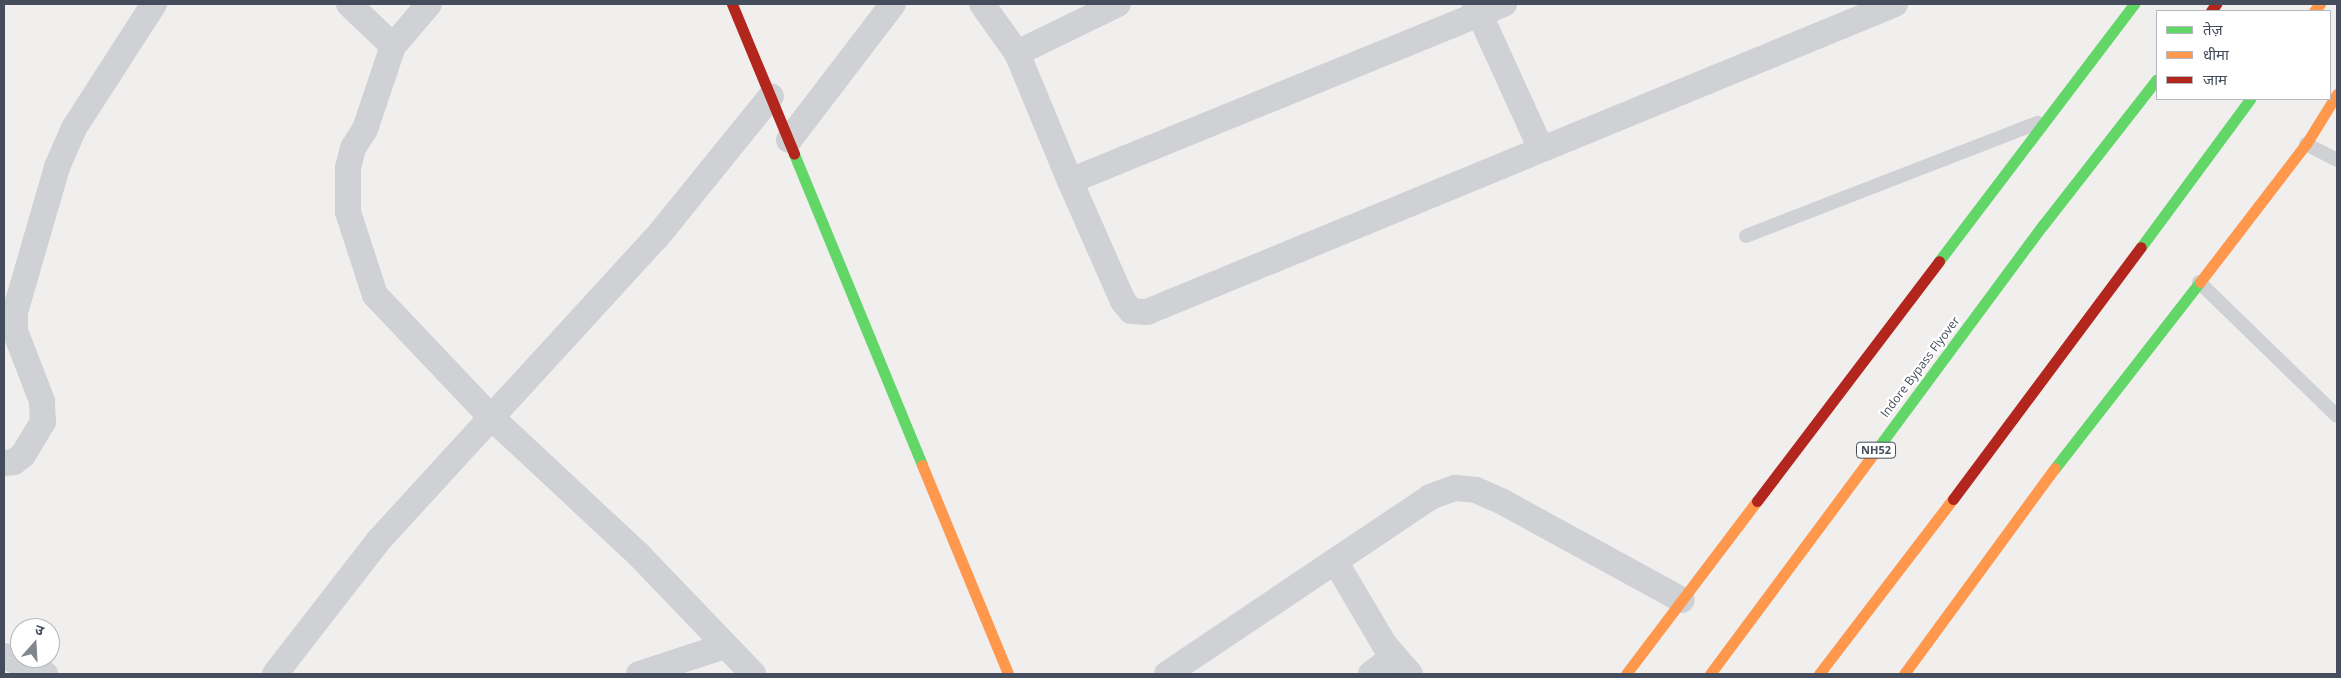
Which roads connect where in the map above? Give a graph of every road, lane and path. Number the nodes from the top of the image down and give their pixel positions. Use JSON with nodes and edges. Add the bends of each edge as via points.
{"nodes":[{"id":1,"x":154,"y":4,"type":"edge"},
{"id":2,"x":349,"y":4,"type":"edge"},
{"id":3,"x":429,"y":4,"type":"edge"},
{"id":4,"x":732,"y":4,"type":"edge"},
{"id":5,"x":893,"y":4,"type":"edge"},
{"id":6,"x":982,"y":4,"type":"edge"},
{"id":7,"x":1118,"y":4,"type":"edge"},
{"id":8,"x":1504,"y":4,"type":"edge"},
{"id":9,"x":1895,"y":4,"type":"edge"},
{"id":10,"x":2134,"y":4,"type":"edge"},
{"id":11,"x":1477,"y":9,"type":"edge"},
{"id":12,"x":394,"y":46,"type":"junction"},
{"id":13,"x":1017,"y":53,"type":"junction"},
{"id":14,"x":2156,"y":80,"type":"edge"},
{"id":15,"x":2337,"y":94,"type":"edge"},
{"id":16,"x":771,"y":96,"type":"junction"},
{"id":17,"x":2249,"y":100,"type":"edge"},
{"id":18,"x":2045,"y":120,"type":"junction"},
{"id":19,"x":789,"y":140,"type":"junction"},
{"id":20,"x":2306,"y":144,"type":"junction"},
{"id":21,"x":1541,"y":149,"type":"junction"},
{"id":22,"x":2337,"y":160,"type":"edge"},
{"id":23,"x":1070,"y":181,"type":"junction"},
{"id":24,"x":1746,"y":236,"type":"dead end"},
{"id":25,"x":2199,"y":282,"type":"junction"},
{"id":26,"x":490,"y":416,"type":"junction"},
{"id":27,"x":2337,"y":416,"type":"edge"},
{"id":28,"x":4,"y":463,"type":"edge"},
{"id":29,"x":1335,"y":561,"type":"junction"},
{"id":30,"x":1682,"y":600,"type":"junction"},
{"id":31,"x":725,"y":646,"type":"junction"},
{"id":32,"x":4,"y":656,"type":"edge"},
{"id":33,"x":1402,"y":665,"type":"edge"},
{"id":34,"x":45,"y":674,"type":"edge"},
{"id":35,"x":275,"y":674,"type":"edge"},
{"id":36,"x":639,"y":674,"type":"edge"},
{"id":37,"x":753,"y":674,"type":"edge"},
{"id":38,"x":1008,"y":674,"type":"edge"},
{"id":39,"x":1167,"y":674,"type":"edge"},
{"id":40,"x":1371,"y":674,"type":"edge"},
{"id":41,"x":1626,"y":674,"type":"edge"},
{"id":42,"x":1710,"y":674,"type":"edge"},
{"id":43,"x":1819,"y":674,"type":"edge"},
{"id":44,"x":1904,"y":674,"type":"edge"}],
"edges":[{"from":1,"to":28,"type":"street","via":[[74,128],[57,166],[15,312],[15,331],[42,401],[43,422],[23,455],[14,462]]},
{"from":2,"to":12,"type":"street"},
{"from":3,"to":12,"type":"street"},
{"from":4,"to":16,"type":"main road"},
{"from":5,"to":19,"type":"street"},
{"from":6,"to":13,"type":"street"},
{"from":7,"to":13,"type":"street"},
{"from":8,"to":11,"type":"street"},
{"from":9,"to":21,"type":"street"},
{"from":10,"to":18,"type":"main road"},
{"from":11,"to":21,"type":"street"},
{"from":11,"to":23,"type":"street"},
{"from":12,"to":26,"type":"street","via":[[365,129],[353,148],[348,168],[348,212],[375,295]]},
{"from":13,"to":23,"type":"street"},
{"from":14,"to":42,"type":"main road","name":"Indore Bypass Flyover","number":"NH52","via":[[2043,225]]},
{"from":15,"to":20,"type":"main road"},
{"from":16,"to":19,"type":"main road"},
{"from":16,"to":26,"type":"street","via":[[657,237]]},
{"from":17,"to":43,"type":"main road","via":[[2003,434]]},
{"from":18,"to":24,"type":"lane"},
{"from":18,"to":30,"type":"main road"},
{"from":19,"to":38,"type":"main road"},
{"from":20,"to":22,"type":"lane"},
{"from":20,"to":25,"type":"main road"},
{"from":21,"to":23,"type":"street","via":[[1146,312],[1130,311],[1123,301]]},
{"from":25,"to":27,"type":"lane"},
{"from":25,"to":44,"type":"main road","via":[[2013,523]]},
{"from":26,"to":31,"type":"street","via":[[638,555]]},
{"from":26,"to":35,"type":"street","via":[[379,540]]},
{"from":29,"to":30,"type":"street","via":[[1430,497],[1455,488],[1476,490]]},
{"from":29,"to":33,"type":"street"},
{"from":29,"to":39,"type":"street"},
{"from":30,"to":41,"type":"main road"},
{"from":31,"to":36,"type":"street"},
{"from":31,"to":37,"type":"street"},
{"from":32,"to":34,"type":"street"},
{"from":33,"to":40,"type":"street"}]}
